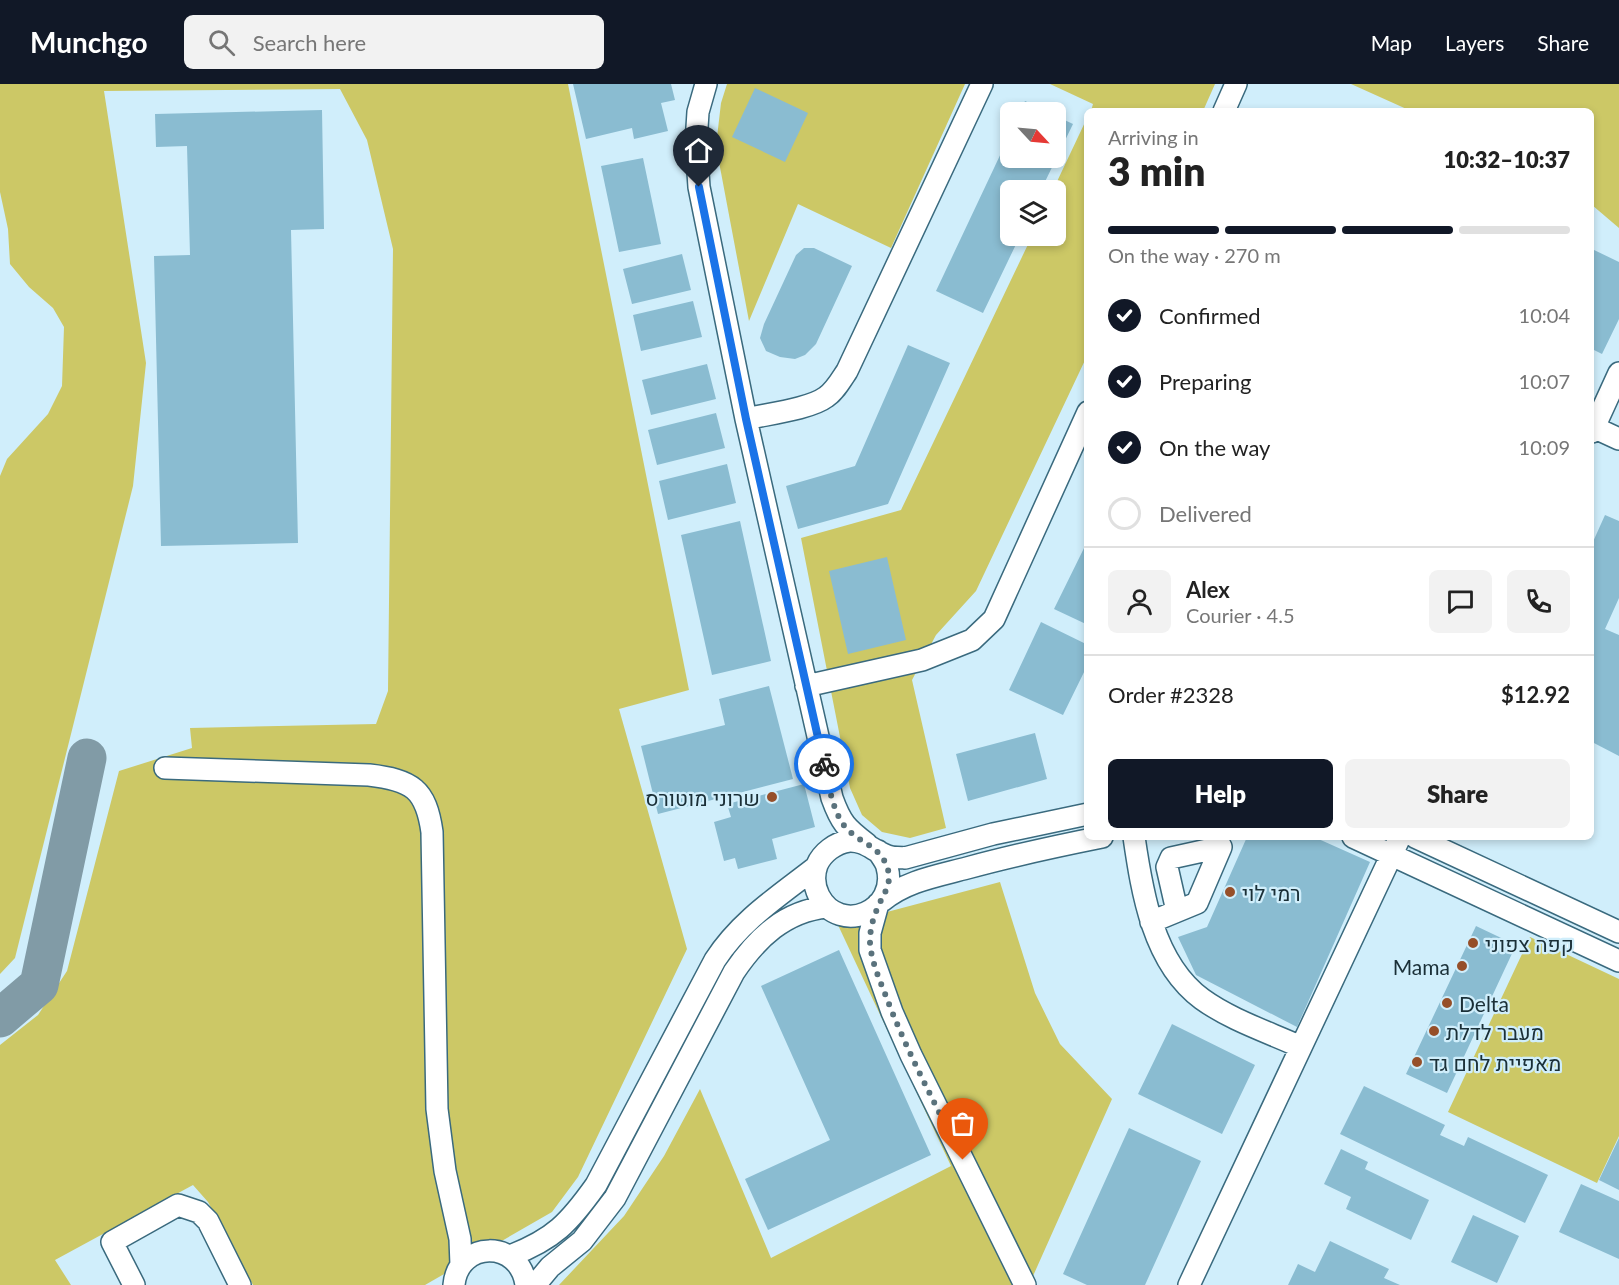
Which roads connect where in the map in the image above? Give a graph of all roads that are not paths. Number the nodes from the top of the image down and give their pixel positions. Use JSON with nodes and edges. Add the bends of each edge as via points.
{"nodes":[{"id":1,"x":706,"y":84,"type":"edge"},
{"id":2,"x":982,"y":84,"type":"edge"},
{"id":3,"x":1236,"y":84,"type":"edge"},
{"id":4,"x":1225,"y":108,"type":"edge"},
{"id":5,"x":1619,"y":373,"type":"edge"},
{"id":6,"x":746,"y":419,"type":"junction"},
{"id":7,"x":1084,"y":421,"type":"edge"},
{"id":8,"x":1594,"y":425,"type":"edge"},
{"id":9,"x":1594,"y":430,"type":"edge"},
{"id":10,"x":1619,"y":439,"type":"edge"},
{"id":11,"x":806,"y":686,"type":"junction"},
{"id":12,"x":165,"y":768,"type":"dead end"},
{"id":13,"x":832,"y":798,"type":"junction"},
{"id":14,"x":1084,"y":815,"type":"edge"},
{"id":15,"x":1089,"y":840,"type":"edge"},
{"id":16,"x":1134,"y":840,"type":"edge"},
{"id":17,"x":1367,"y":840,"type":"edge"},
{"id":18,"x":1421,"y":840,"type":"edge"},
{"id":19,"x":1396,"y":846,"type":"edge"},
{"id":20,"x":873,"y":848,"type":"junction"},
{"id":21,"x":819,"y":861,"type":"junction"},
{"id":22,"x":880,"y":903,"type":"junction"},
{"id":23,"x":833,"y":910,"type":"junction"},
{"id":24,"x":1177,"y":911,"type":"dead end"},
{"id":25,"x":1151,"y":922,"type":"junction"},
{"id":26,"x":1619,"y":932,"type":"edge"},
{"id":27,"x":1619,"y":961,"type":"edge"},
{"id":28,"x":875,"y":964,"type":"junction"},
{"id":29,"x":1301,"y":1047,"type":"junction"},
{"id":30,"x":454,"y":1210,"type":"junction"},
{"id":31,"x":504,"y":1254,"type":"junction"},
{"id":32,"x":455,"y":1278,"type":"edge"},
{"id":33,"x":134,"y":1285,"type":"edge"},
{"id":34,"x":240,"y":1285,"type":"edge"},
{"id":35,"x":526,"y":1285,"type":"edge"},
{"id":36,"x":535,"y":1285,"type":"edge"},
{"id":37,"x":1025,"y":1285,"type":"edge"},
{"id":38,"x":1189,"y":1285,"type":"edge"}],
"edges":[{"from":1,"to":6,"type":"street","via":[[698,111],[699,187]]},
{"from":2,"to":6,"type":"street","via":[[838,385],[816,403]]},
{"from":3,"to":4,"type":"street"},
{"from":5,"to":8,"type":"street"},
{"from":6,"to":11,"type":"street"},
{"from":7,"to":11,"type":"street","via":[[993,620],[972,640],[922,660]]},
{"from":9,"to":10,"type":"street"},
{"from":11,"to":13,"type":"street"},
{"from":12,"to":30,"type":"street","via":[[369,774],[392,777],[422,795],[432,832],[437,1109]]},
{"from":13,"to":20,"type":"street","via":[[847,829]]},
{"from":13,"to":21,"type":"street","via":[[832,830]]},
{"from":14,"to":20,"type":"street","via":[[904,858],[891,857]]},
{"from":15,"to":22,"type":"street","via":[[913,882]]},
{"from":16,"to":25,"type":"street"},
{"from":17,"to":19,"type":"street"},
{"from":18,"to":26,"type":"street"},
{"from":19,"to":27,"type":"street"},
{"from":19,"to":29,"type":"street"},
{"from":20,"to":21,"type":"street","via":[[855,841],[845,842],[835,845]]},
{"from":20,"to":22,"type":"street","via":[[887,866],[889,885]]},
{"from":21,"to":23,"type":"street","via":[[816,888]]},
{"from":21,"to":31,"type":"street","via":[[765,905],[728,940],[714,960],[596,1185],[579,1209],[550,1238],[531,1248]]},
{"from":22,"to":23,"type":"street","via":[[859,915]]},
{"from":22,"to":28,"type":"street","via":[[870,933]]},
{"from":23,"to":28,"type":"street"},
{"from":23,"to":36,"type":"street","via":[[812,908],[794,914],[746,955],[615,1198],[582,1241]]},
{"from":24,"to":25,"type":"street"},
{"from":25,"to":29,"type":"street","via":[[1166,956],[1200,998],[1223,1013]]},
{"from":28,"to":37,"type":"street","via":[[911,1055]]},
{"from":29,"to":38,"type":"street"},
{"from":30,"to":31,"type":"street","via":[[476,1242]]},
{"from":30,"to":32,"type":"street","via":[[460,1239]]},
{"from":31,"to":32,"type":"street","via":[[486,1250],[470,1256]]},
{"from":31,"to":35,"type":"street","via":[[519,1265]]},
{"from":33,"to":34,"type":"street","via":[[112,1242],[178,1205],[199,1212],[208,1221]]}]}
